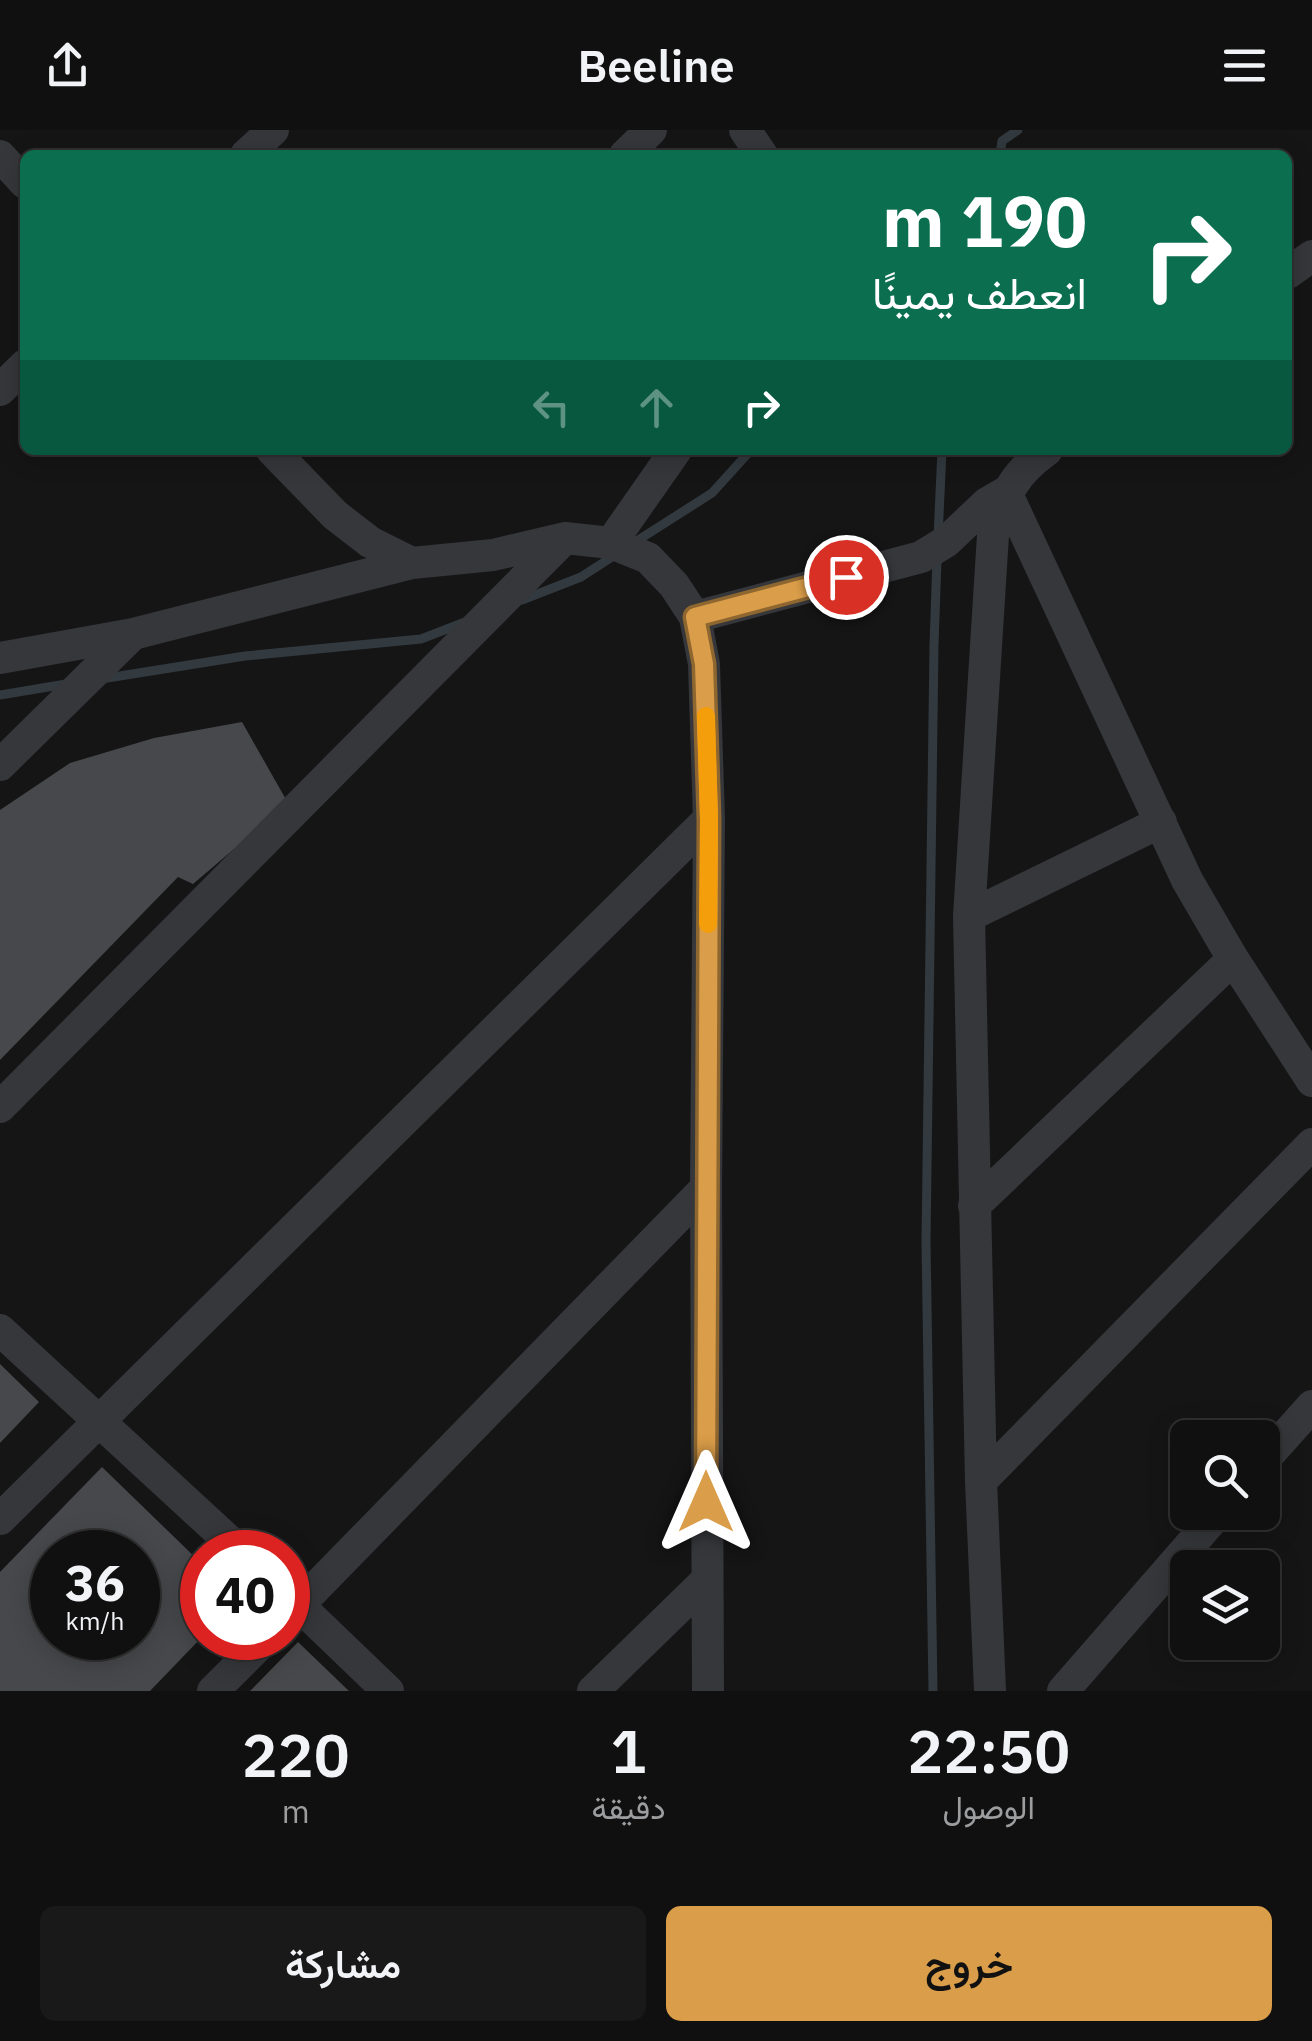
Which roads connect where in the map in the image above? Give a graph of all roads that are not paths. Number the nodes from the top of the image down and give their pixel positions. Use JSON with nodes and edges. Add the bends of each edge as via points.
{"nodes":[{"id":1,"x":272,"y":130,"type":"edge"},
{"id":2,"x":651,"y":130,"type":"edge"},
{"id":3,"x":251,"y":150,"type":"edge"},
{"id":4,"x":630,"y":150,"type":"edge"},
{"id":5,"x":0,"y":156,"type":"edge"},
{"id":6,"x":20,"y":178,"type":"edge"},
{"id":7,"x":20,"y":371,"type":"edge"},
{"id":8,"x":0,"y":390,"type":"edge"},
{"id":9,"x":673,"y":455,"type":"edge"},
{"id":10,"x":1040,"y":455,"type":"edge"},
{"id":11,"x":292,"y":457,"type":"edge"},
{"id":12,"x":1006,"y":492,"type":"junction"},
{"id":13,"x":565,"y":538,"type":"junction"},
{"id":14,"x":611,"y":543,"type":"junction"},
{"id":15,"x":412,"y":563,"type":"junction"},
{"id":16,"x":695,"y":617,"type":"junction"},
{"id":17,"x":133,"y":634,"type":"junction"},
{"id":18,"x":0,"y":658,"type":"edge"},
{"id":19,"x":0,"y":765,"type":"edge"},
{"id":20,"x":709,"y":819,"type":"junction"},
{"id":21,"x":1161,"y":822,"type":"junction"},
{"id":22,"x":970,"y":916,"type":"junction"},
{"id":23,"x":1233,"y":959,"type":"junction"},
{"id":24,"x":1312,"y":1081,"type":"edge"},
{"id":25,"x":0,"y":1107,"type":"edge"},
{"id":26,"x":1312,"y":1144,"type":"edge"},
{"id":27,"x":706,"y":1188,"type":"junction"},
{"id":28,"x":974,"y":1206,"type":"junction"},
{"id":29,"x":0,"y":1330,"type":"edge"},
{"id":30,"x":1312,"y":1406,"type":"edge"},
{"id":31,"x":98,"y":1422,"type":"junction"},
{"id":32,"x":1280,"y":1442,"type":"edge"},
{"id":33,"x":981,"y":1482,"type":"junction"},
{"id":34,"x":0,"y":1519,"type":"edge"},
{"id":35,"x":217,"y":1530,"type":"edge"},
{"id":36,"x":1203,"y":1530,"type":"edge"},
{"id":37,"x":706,"y":1581,"type":"junction"},
{"id":38,"x":310,"y":1586,"type":"edge"},
{"id":39,"x":310,"y":1622,"type":"edge"},
{"id":40,"x":244,"y":1660,"type":"edge"},
{"id":41,"x":213,"y":1691,"type":"edge"},
{"id":42,"x":388,"y":1691,"type":"edge"},
{"id":43,"x":594,"y":1691,"type":"edge"},
{"id":44,"x":708,"y":1691,"type":"edge"},
{"id":45,"x":990,"y":1691,"type":"edge"},
{"id":46,"x":1063,"y":1691,"type":"edge"}],
"edges":[{"from":1,"to":3,"type":"street"},
{"from":2,"to":4,"type":"street"},
{"from":5,"to":6,"type":"street"},
{"from":7,"to":8,"type":"street"},
{"from":9,"to":14,"type":"street"},
{"from":10,"to":12,"type":"street"},
{"from":11,"to":15,"type":"street","via":[[335,515]]},
{"from":12,"to":16,"type":"street","via":[[922,557]]},
{"from":12,"to":21,"type":"street"},
{"from":12,"to":22,"type":"street","via":[[992,536]]},
{"from":13,"to":14,"type":"street"},
{"from":13,"to":15,"type":"street","via":[[493,555]]},
{"from":13,"to":25,"type":"street"},
{"from":14,"to":16,"type":"street","via":[[648,558]]},
{"from":15,"to":17,"type":"street"},
{"from":16,"to":20,"type":"street","via":[[704,664]]},
{"from":17,"to":18,"type":"street"},
{"from":17,"to":19,"type":"street"},
{"from":20,"to":27,"type":"street"},
{"from":20,"to":31,"type":"street"},
{"from":21,"to":22,"type":"street"},
{"from":21,"to":23,"type":"street"},
{"from":22,"to":28,"type":"street"},
{"from":23,"to":24,"type":"street"},
{"from":23,"to":28,"type":"street"},
{"from":26,"to":33,"type":"street"},
{"from":27,"to":37,"type":"street"},
{"from":27,"to":38,"type":"street"},
{"from":28,"to":33,"type":"street"},
{"from":29,"to":31,"type":"street"},
{"from":30,"to":32,"type":"street"},
{"from":31,"to":34,"type":"street"},
{"from":31,"to":35,"type":"street"},
{"from":33,"to":45,"type":"street"},
{"from":36,"to":46,"type":"street"},
{"from":37,"to":43,"type":"street"},
{"from":37,"to":44,"type":"street"},
{"from":39,"to":42,"type":"street"},
{"from":40,"to":41,"type":"street"}]}
